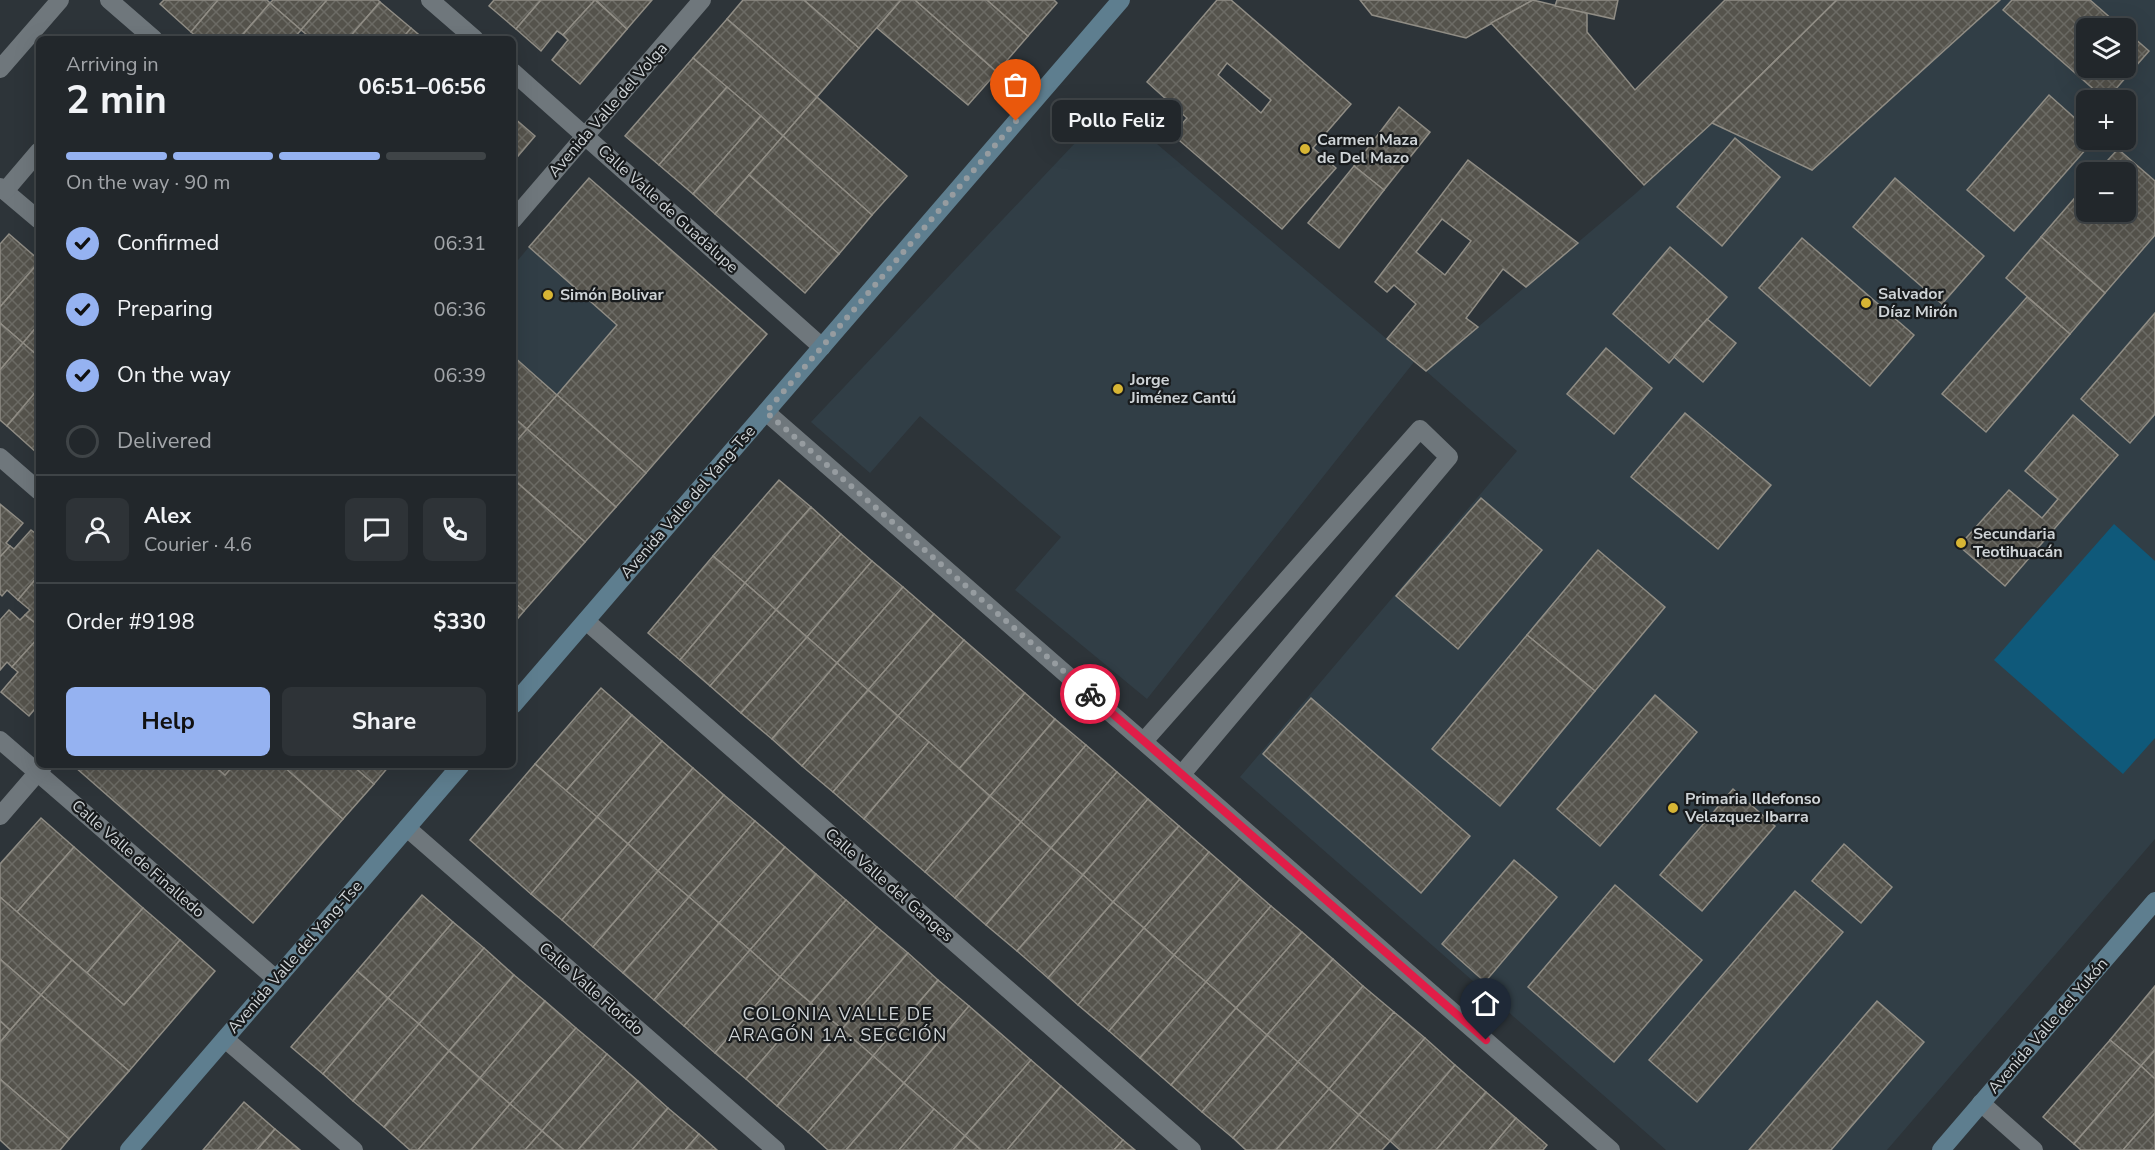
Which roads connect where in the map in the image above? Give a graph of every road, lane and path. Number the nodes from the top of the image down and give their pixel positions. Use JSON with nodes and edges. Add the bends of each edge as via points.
{"nodes":[{"id":1,"x":60,"y":0,"type":"edge"},
{"id":2,"x":109,"y":0,"type":"edge"},
{"id":3,"x":430,"y":0,"type":"edge"},
{"id":4,"x":702,"y":0,"type":"edge"},
{"id":5,"x":1121,"y":0,"type":"edge"},
{"id":6,"x":145,"y":36,"type":"edge"},
{"id":7,"x":472,"y":36,"type":"edge"},
{"id":8,"x":0,"y":69,"type":"edge"},
{"id":9,"x":516,"y":75,"type":"edge"},
{"id":10,"x":586,"y":136,"type":"junction"},
{"id":11,"x":36,"y":155,"type":"edge"},
{"id":12,"x":2,"y":189,"type":"edge"},
{"id":13,"x":36,"y":217,"type":"edge"},
{"id":14,"x":516,"y":217,"type":"edge"},
{"id":15,"x":822,"y":347,"type":"junction"},
{"id":16,"x":766,"y":412,"type":"junction"},
{"id":17,"x":0,"y":457,"type":"edge"},
{"id":18,"x":36,"y":488,"type":"edge"},
{"id":19,"x":586,"y":621,"type":"junction"},
{"id":20,"x":516,"y":702,"type":"edge"},
{"id":21,"x":0,"y":740,"type":"edge"},
{"id":22,"x":1144,"y":741,"type":"junction"},
{"id":23,"x":36,"y":765,"type":"edge"},
{"id":24,"x":458,"y":768,"type":"edge"},
{"id":25,"x":41,"y":769,"type":"edge"},
{"id":26,"x":1182,"y":774,"type":"junction"},
{"id":27,"x":0,"y":816,"type":"edge"},
{"id":28,"x":406,"y":828,"type":"junction"},
{"id":29,"x":2154,"y":903,"type":"edge"},
{"id":30,"x":276,"y":979,"type":"junction"},
{"id":31,"x":225,"y":1039,"type":"junction"},
{"id":32,"x":1981,"y":1103,"type":"junction"},
{"id":33,"x":129,"y":1150,"type":"edge"},
{"id":34,"x":354,"y":1150,"type":"edge"},
{"id":35,"x":776,"y":1150,"type":"edge"},
{"id":36,"x":1191,"y":1150,"type":"edge"},
{"id":37,"x":1611,"y":1150,"type":"edge"},
{"id":38,"x":1941,"y":1150,"type":"edge"},
{"id":39,"x":2034,"y":1150,"type":"edge"}],
"edges":[{"from":1,"to":8,"type":"street"},
{"from":2,"to":6,"type":"street"},
{"from":3,"to":7,"type":"street"},
{"from":4,"to":10,"type":"street","name":"Avenida Valle del Volga"},
{"from":5,"to":15,"type":"street","name":"Avenida Valle del Yang-Tse"},
{"from":9,"to":10,"type":"street","name":"Calle Valle de Guadalupe"},
{"from":10,"to":14,"type":"street","name":"Avenida Valle del Volga"},
{"from":10,"to":15,"type":"street","name":"Calle Valle de Guadalupe"},
{"from":11,"to":12,"type":"street"},
{"from":12,"to":13,"type":"street"},
{"from":15,"to":16,"type":"street","name":"Avenida Valle del Yang-Tse"},
{"from":16,"to":19,"type":"street","name":"Avenida Valle del Yang-Tse"},
{"from":16,"to":22,"type":"street"},
{"from":17,"to":18,"type":"street"},
{"from":19,"to":20,"type":"street","name":"Avenida Valle del Yang-Tse"},
{"from":19,"to":36,"type":"street","name":"Calle Valle del Ganges"},
{"from":21,"to":23,"type":"street","name":"Calle Valle de Finalledo"},
{"from":22,"to":26,"type":"street"},
{"from":22,"to":26,"type":"street","via":[[1420,429],[1449,456]]},
{"from":24,"to":28,"type":"street","name":"Avenida Valle del Yang-Tse"},
{"from":25,"to":27,"type":"street"},
{"from":25,"to":30,"type":"street","name":"Calle Valle de Finalledo"},
{"from":26,"to":37,"type":"street"},
{"from":28,"to":30,"type":"street","name":"Avenida Valle del Yang-Tse"},
{"from":28,"to":35,"type":"street","name":"Calle Valle Florido"},
{"from":29,"to":32,"type":"street","name":"Avenida Valle del Yukón"},
{"from":30,"to":31,"type":"street","name":"Avenida Valle del Yang-Tse"},
{"from":31,"to":33,"type":"street","name":"Avenida Valle del Yang-Tse"},
{"from":31,"to":34,"type":"street"},
{"from":32,"to":38,"type":"street","name":"Avenida Valle del Yukón"},
{"from":32,"to":39,"type":"street"}]}
